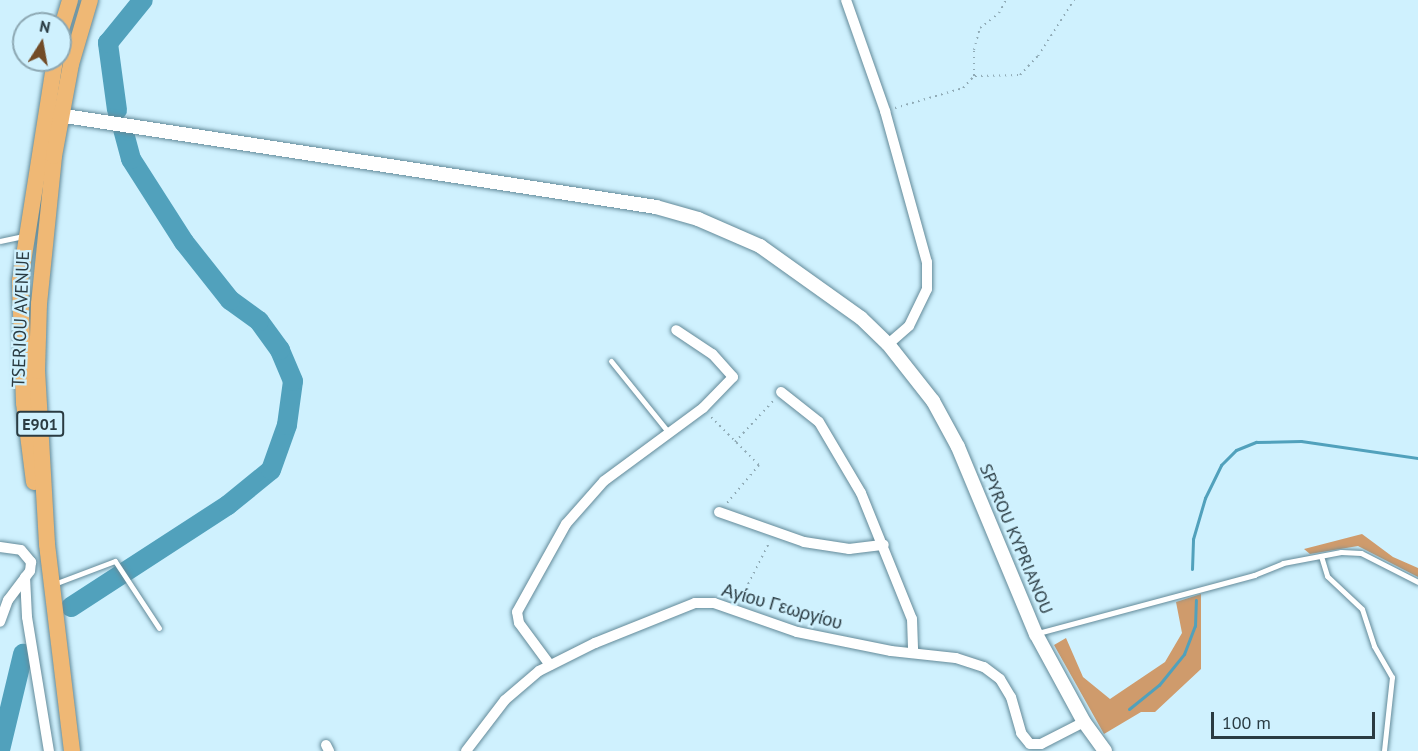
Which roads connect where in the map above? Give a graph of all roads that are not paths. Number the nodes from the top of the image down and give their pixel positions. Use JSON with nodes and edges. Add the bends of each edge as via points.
{"nodes":[{"id":1,"x":90,"y":0,"type":"edge"},
{"id":2,"x":846,"y":0,"type":"edge"},
{"id":3,"x":52,"y":72,"type":"edge"},
{"id":4,"x":44,"y":113,"type":"junction"},
{"id":5,"x":62,"y":116,"type":"junction"},
{"id":6,"x":24,"y":236,"type":"junction"},
{"id":7,"x":0,"y":241,"type":"edge"},
{"id":8,"x":676,"y":330,"type":"dead end"},
{"id":9,"x":888,"y":344,"type":"junction"},
{"id":10,"x":611,"y":361,"type":"dead end"},
{"id":11,"x":781,"y":392,"type":"road end"},
{"id":12,"x":670,"y":434,"type":"junction"},
{"id":13,"x":719,"y":512,"type":"road end"},
{"id":14,"x":884,"y":545,"type":"junction"},
{"id":15,"x":0,"y":547,"type":"edge"},
{"id":16,"x":48,"y":550,"type":"junction"},
{"id":17,"x":28,"y":556,"type":"junction"},
{"id":18,"x":1321,"y":556,"type":"junction"},
{"id":19,"x":25,"y":577,"type":"junction"},
{"id":20,"x":1418,"y":582,"type":"edge"},
{"id":21,"x":53,"y":584,"type":"junction"},
{"id":22,"x":0,"y":622,"type":"edge"},
{"id":23,"x":159,"y":628,"type":"dead end"},
{"id":24,"x":1036,"y":634,"type":"junction"},
{"id":25,"x":913,"y":653,"type":"junction"},
{"id":26,"x":550,"y":665,"type":"junction"},
{"id":27,"x":1084,"y":722,"type":"junction"},
{"id":28,"x":1030,"y":744,"type":"junction"},
{"id":29,"x":49,"y":751,"type":"edge"},
{"id":30,"x":72,"y":751,"type":"edge"},
{"id":31,"x":466,"y":751,"type":"edge"},
{"id":32,"x":1041,"y":751,"type":"edge"},
{"id":33,"x":1105,"y":751,"type":"edge"},
{"id":34,"x":1384,"y":751,"type":"edge"}],
"edges":[{"from":1,"to":5,"type":"main road","name":"TSERIOU AVENUE","number":"E901"},
{"from":2,"to":9,"type":"street","via":[[885,111],[927,262],[927,289],[909,326]]},
{"from":3,"to":4,"type":"main road","name":"TSERIOU AVENUE"},
{"from":4,"to":5,"type":"street","name":"SPYROU KYPRIANOU"},
{"from":4,"to":6,"type":"main road","name":"TSERIOU AVENUE"},
{"from":5,"to":9,"type":"street","name":"SPYROU KYPRIANOU","via":[[656,207],[698,219],[760,246],[816,282]]},
{"from":5,"to":16,"type":"main road","name":"TSERIOU AVENUE","number":"E901","via":[[46,212],[39,296],[37,371]]},
{"from":6,"to":7,"type":"lane"},
{"from":6,"to":16,"type":"main road","name":"TSERIOU AVENUE","via":[[20,281],[24,403],[33,481]]},
{"from":8,"to":12,"type":"street","via":[[712,354],[733,377]]},
{"from":9,"to":24,"type":"street","name":"SPYROU KYPRIANOU","via":[[933,401],[958,447]]},
{"from":10,"to":12,"type":"lane"},
{"from":11,"to":14,"type":"street","via":[[819,422],[834,442]]},
{"from":12,"to":26,"type":"street","via":[[604,481],[583,502],[518,604],[519,623]]},
{"from":13,"to":14,"type":"street","via":[[774,533],[849,549]]},
{"from":14,"to":25,"type":"street","via":[[912,619]]},
{"from":15,"to":17,"type":"street","via":[[21,550]]},
{"from":16,"to":17,"type":"street"},
{"from":16,"to":21,"type":"main road","name":"TSERIOU AVENUE","number":"E901"},
{"from":17,"to":19,"type":"street","via":[[30,571]]},
{"from":18,"to":20,"type":"lane","via":[[1361,553]]},
{"from":18,"to":24,"type":"lane","via":[[1283,563]]},
{"from":18,"to":34,"type":"lane","via":[[1327,576],[1362,609],[1374,646],[1392,677]]},
{"from":19,"to":22,"type":"street","via":[[8,600]]},
{"from":19,"to":29,"type":"street","via":[[31,646]]},
{"from":21,"to":23,"type":"lane","via":[[115,561]]},
{"from":21,"to":30,"type":"main road","name":"TSERIOU AVENUE","number":"E901"},
{"from":24,"to":27,"type":"street","name":"SPYROU KYPRIANOU"},
{"from":25,"to":26,"type":"street","name":"Αγίου Γεωργίου","via":[[797,632],[714,603],[680,607]]},
{"from":25,"to":28,"type":"street","name":"Αγίου Γεωργίου","via":[[956,658],[984,667],[1000,678],[1011,697],[1021,733]]},
{"from":26,"to":31,"type":"street","name":"Αγίου Γεωργίου","via":[[505,700]]},
{"from":27,"to":28,"type":"street","via":[[1041,744]]},
{"from":27,"to":33,"type":"street","name":"SPYROU KYPRIANOU"},
{"from":28,"to":32,"type":"street"}]}
